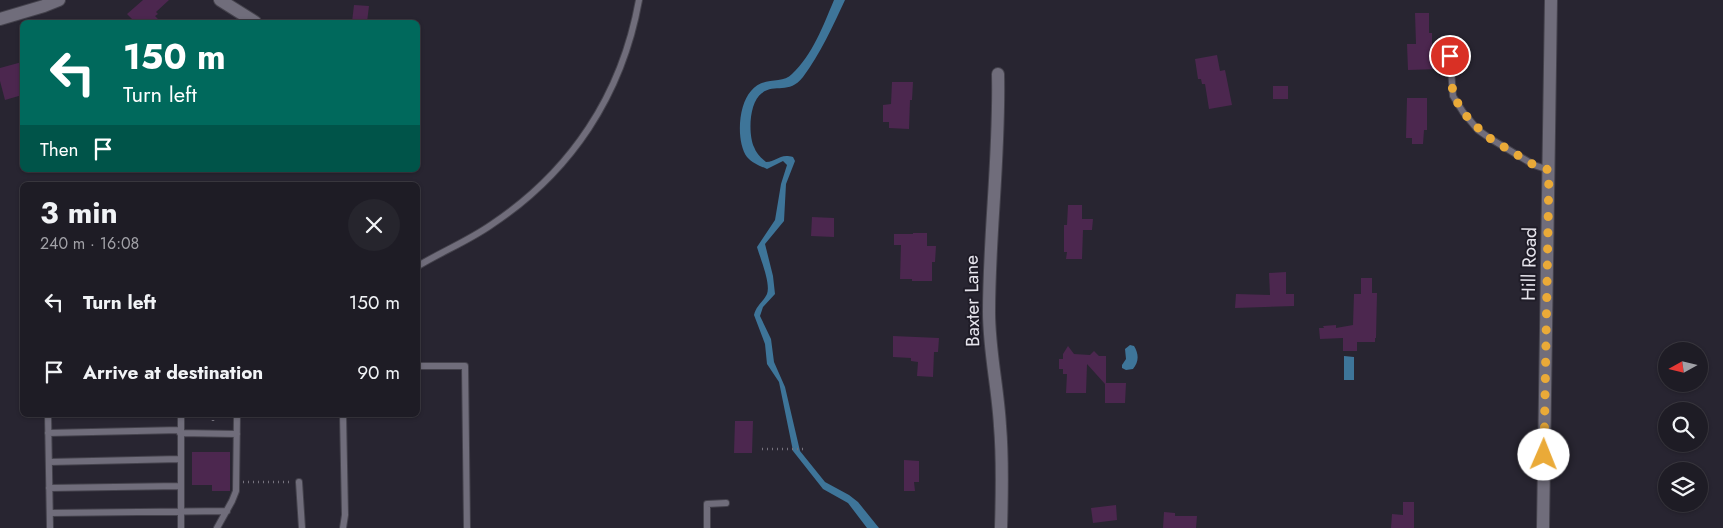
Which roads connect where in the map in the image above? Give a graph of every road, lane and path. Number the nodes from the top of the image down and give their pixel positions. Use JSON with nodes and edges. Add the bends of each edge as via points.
{"nodes":[{"id":1,"x":59,"y":0,"type":"edge"},
{"id":2,"x":220,"y":0,"type":"edge"},
{"id":3,"x":639,"y":0,"type":"edge"},
{"id":4,"x":1551,"y":0,"type":"edge"},
{"id":5,"x":0,"y":19,"type":"edge"},
{"id":6,"x":252,"y":20,"type":"edge"},
{"id":7,"x":1445,"y":43,"type":"dead end"},
{"id":8,"x":998,"y":74,"type":"dead end"},
{"id":9,"x":1549,"y":170,"type":"junction"},
{"id":10,"x":420,"y":265,"type":"edge"},
{"id":11,"x":420,"y":366,"type":"edge"},
{"id":12,"x":48,"y":417,"type":"edge"},
{"id":13,"x":181,"y":417,"type":"edge"},
{"id":14,"x":237,"y":417,"type":"edge"},
{"id":15,"x":342,"y":417,"type":"edge"},
{"id":16,"x":180,"y":432,"type":"junction"},
{"id":17,"x":48,"y":433,"type":"junction"},
{"id":18,"x":237,"y":434,"type":"junction"},
{"id":19,"x":762,"y":449,"type":"dead end"},
{"id":20,"x":803,"y":449,"type":"dead end"},
{"id":21,"x":180,"y":459,"type":"junction"},
{"id":22,"x":49,"y":462,"type":"junction"},
{"id":23,"x":237,"y":482,"type":"junction"},
{"id":24,"x":299,"y":482,"type":"joint"},
{"id":25,"x":180,"y":486,"type":"junction"},
{"id":26,"x":50,"y":488,"type":"junction"},
{"id":27,"x":726,"y":503,"type":"dead end"},
{"id":28,"x":180,"y":511,"type":"junction"},
{"id":29,"x":227,"y":511,"type":"junction"},
{"id":30,"x":50,"y":513,"type":"junction"},
{"id":31,"x":50,"y":528,"type":"edge"},
{"id":32,"x":181,"y":528,"type":"edge"},
{"id":33,"x":217,"y":528,"type":"edge"},
{"id":34,"x":302,"y":528,"type":"edge"},
{"id":35,"x":344,"y":528,"type":"edge"},
{"id":36,"x":467,"y":528,"type":"edge"},
{"id":37,"x":707,"y":528,"type":"edge"},
{"id":38,"x":1001,"y":528,"type":"edge"},
{"id":39,"x":1543,"y":528,"type":"edge"}],
"edges":[{"from":1,"to":5,"type":"street"},
{"from":2,"to":6,"type":"street"},
{"from":3,"to":10,"type":"lane","via":[[630,42],[612,89],[593,122],[563,162],[540,187],[502,218]]},
{"from":4,"to":9,"type":"street","name":"Hill Road"},
{"from":7,"to":9,"type":"lane","via":[[1450,56],[1453,96],[1463,112],[1478,130],[1491,139],[1534,165]]},
{"from":8,"to":38,"type":"street","name":"Baxter Lane","via":[[989,314],[1002,448]]},
{"from":9,"to":39,"type":"street","name":"Hill Road"},
{"from":11,"to":36,"type":"lane","via":[[465,366]]},
{"from":12,"to":17,"type":"lane"},
{"from":13,"to":16,"type":"lane"},
{"from":14,"to":18,"type":"lane"},
{"from":15,"to":35,"type":"lane"},
{"from":16,"to":17,"type":"lane"},
{"from":16,"to":18,"type":"lane"},
{"from":16,"to":21,"type":"lane"},
{"from":17,"to":22,"type":"lane"},
{"from":18,"to":23,"type":"lane"},
{"from":19,"to":20,"type":"path"},
{"from":21,"to":22,"type":"lane"},
{"from":21,"to":25,"type":"lane"},
{"from":22,"to":26,"type":"lane"},
{"from":23,"to":24,"type":"path"},
{"from":23,"to":29,"type":"lane"},
{"from":24,"to":34,"type":"lane"},
{"from":25,"to":26,"type":"lane"},
{"from":25,"to":28,"type":"lane"},
{"from":26,"to":30,"type":"lane"},
{"from":27,"to":37,"type":"lane","via":[[707,504]]},
{"from":28,"to":29,"type":"lane"},
{"from":28,"to":30,"type":"lane"},
{"from":28,"to":32,"type":"lane"},
{"from":29,"to":33,"type":"lane"},
{"from":30,"to":31,"type":"lane"}]}
